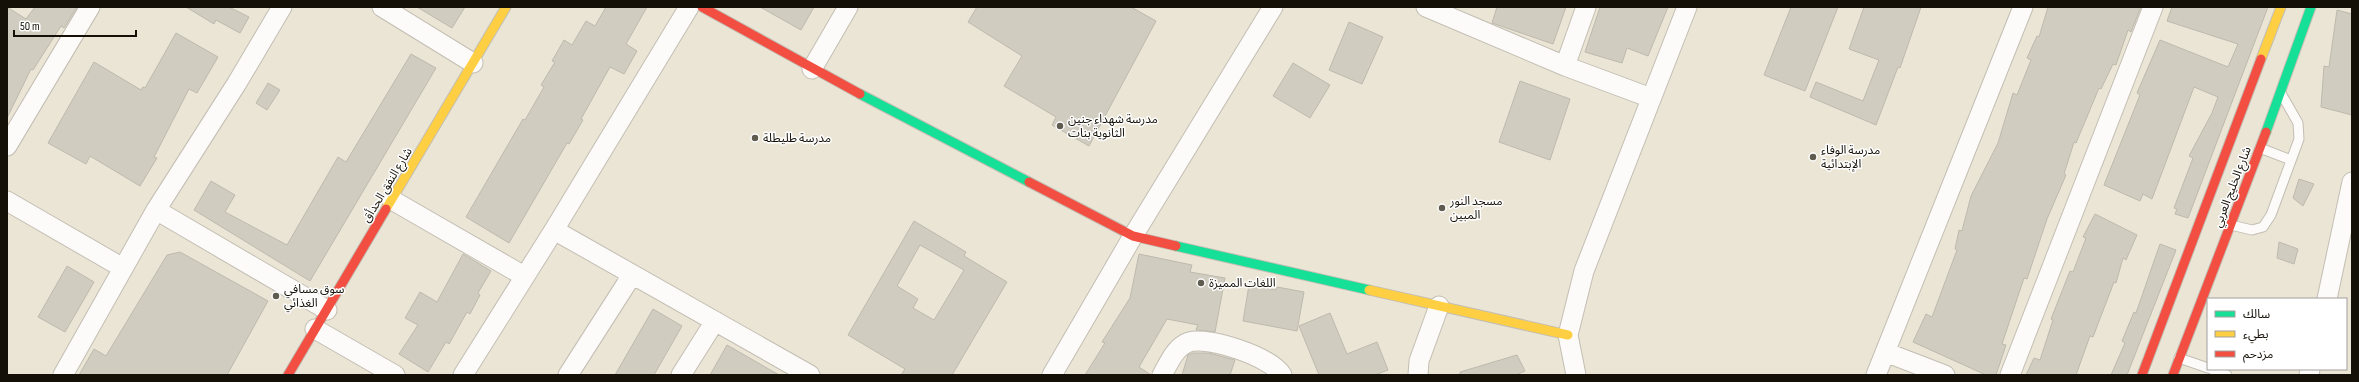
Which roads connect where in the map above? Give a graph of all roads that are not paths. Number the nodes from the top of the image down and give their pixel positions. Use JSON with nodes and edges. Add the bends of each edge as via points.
{"nodes":[{"id":1,"x":90,"y":7,"type":"edge"},
{"id":2,"x":282,"y":7,"type":"edge"},
{"id":3,"x":382,"y":7,"type":"edge"},
{"id":4,"x":506,"y":7,"type":"edge"},
{"id":5,"x":689,"y":7,"type":"edge"},
{"id":6,"x":702,"y":7,"type":"edge"},
{"id":7,"x":848,"y":7,"type":"edge"},
{"id":8,"x":1273,"y":7,"type":"edge"},
{"id":9,"x":1426,"y":7,"type":"edge"},
{"id":10,"x":1586,"y":7,"type":"edge"},
{"id":11,"x":1687,"y":7,"type":"edge"},
{"id":12,"x":2023,"y":7,"type":"edge"},
{"id":13,"x":2152,"y":7,"type":"edge"},
{"id":14,"x":2281,"y":7,"type":"edge"},
{"id":15,"x":2311,"y":7,"type":"edge"},
{"id":16,"x":473,"y":63,"type":"junction"},
{"id":17,"x":1565,"y":66,"type":"junction"},
{"id":18,"x":812,"y":69,"type":"junction"},
{"id":19,"x":2281,"y":94,"type":"junction"},
{"id":20,"x":1651,"y":98,"type":"junction"},
{"id":21,"x":7,"y":146,"type":"edge"},
{"id":22,"x":2260,"y":148,"type":"junction"},
{"id":23,"x":2291,"y":160,"type":"junction"},
{"id":24,"x":2352,"y":182,"type":"edge"},
{"id":25,"x":392,"y":200,"type":"junction"},
{"id":26,"x":7,"y":201,"type":"edge"},
{"id":27,"x":156,"y":210,"type":"junction"},
{"id":28,"x":2230,"y":225,"type":"junction"},
{"id":29,"x":554,"y":230,"type":"junction"},
{"id":30,"x":1133,"y":236,"type":"junction"},
{"id":31,"x":123,"y":268,"type":"junction"},
{"id":32,"x":632,"y":274,"type":"junction"},
{"id":33,"x":524,"y":276,"type":"junction"},
{"id":34,"x":2327,"y":298,"type":"edge"},
{"id":35,"x":1439,"y":306,"type":"junction"},
{"id":36,"x":327,"y":310,"type":"junction"},
{"id":37,"x":715,"y":321,"type":"junction"},
{"id":38,"x":315,"y":329,"type":"junction"},
{"id":39,"x":1568,"y":335,"type":"junction"},
{"id":40,"x":1885,"y":352,"type":"junction"},
{"id":41,"x":2180,"y":358,"type":"junction"},
{"id":42,"x":2207,"y":367,"type":"edge"},
{"id":43,"x":2214,"y":370,"type":"edge"},
{"id":44,"x":63,"y":375,"type":"edge"},
{"id":45,"x":288,"y":375,"type":"edge"},
{"id":46,"x":395,"y":375,"type":"edge"},
{"id":47,"x":463,"y":375,"type":"edge"},
{"id":48,"x":568,"y":375,"type":"edge"},
{"id":49,"x":681,"y":375,"type":"edge"},
{"id":50,"x":810,"y":375,"type":"edge"},
{"id":51,"x":1052,"y":375,"type":"edge"},
{"id":52,"x":1162,"y":375,"type":"edge"},
{"id":53,"x":1282,"y":375,"type":"edge"},
{"id":54,"x":1418,"y":375,"type":"edge"},
{"id":55,"x":1576,"y":375,"type":"edge"},
{"id":56,"x":1876,"y":375,"type":"edge"},
{"id":57,"x":1945,"y":375,"type":"edge"},
{"id":58,"x":2010,"y":375,"type":"edge"},
{"id":59,"x":2142,"y":375,"type":"edge"},
{"id":60,"x":2173,"y":375,"type":"edge"},
{"id":61,"x":2227,"y":375,"type":"edge"}],
"edges":[{"from":1,"to":21,"type":"street"},
{"from":2,"to":27,"type":"street"},
{"from":3,"to":16,"type":"street"},
{"from":4,"to":16,"type":"main road","name":"شارع النفق الحدأق"},
{"from":5,"to":29,"type":"street"},
{"from":6,"to":18,"type":"main road"},
{"from":7,"to":18,"type":"street"},
{"from":8,"to":30,"type":"street"},
{"from":9,"to":17,"type":"street"},
{"from":10,"to":17,"type":"street"},
{"from":11,"to":20,"type":"street"},
{"from":12,"to":40,"type":"street"},
{"from":13,"to":58,"type":"street"},
{"from":14,"to":59,"type":"main road","name":"شارع الخليج العربي"},
{"from":15,"to":19,"type":"main road","name":"شارع الخليج العربي"},
{"from":16,"to":25,"type":"main road","name":"شارع النفق الحدأق"},
{"from":17,"to":20,"type":"street"},
{"from":18,"to":30,"type":"main road"},
{"from":19,"to":22,"type":"main road","name":"شارع الخليج العربي"},
{"from":19,"to":23,"type":"lane","via":[[2298,123],[2298,139]]},
{"from":20,"to":39,"type":"street","via":[[1584,271]]},
{"from":22,"to":23,"type":"lane"},
{"from":22,"to":28,"type":"main road","name":"شارع الخليج العربي"},
{"from":23,"to":28,"type":"lane","via":[[2271,215],[2263,227],[2252,230]]},
{"from":24,"to":34,"type":"street"},
{"from":25,"to":33,"type":"street"},
{"from":25,"to":36,"type":"main road","name":"شارع النفق الحدأق"},
{"from":26,"to":31,"type":"street"},
{"from":27,"to":31,"type":"street"},
{"from":27,"to":36,"type":"street"},
{"from":28,"to":41,"type":"main road","name":"شارع الخليج العربي"},
{"from":29,"to":32,"type":"street"},
{"from":29,"to":33,"type":"street"},
{"from":30,"to":35,"type":"main road"},
{"from":30,"to":51,"type":"street"},
{"from":31,"to":44,"type":"street"},
{"from":32,"to":37,"type":"street"},
{"from":32,"to":48,"type":"street"},
{"from":33,"to":47,"type":"street"},
{"from":35,"to":39,"type":"main road"},
{"from":35,"to":54,"type":"street","via":[[1420,361]]},
{"from":36,"to":38,"type":"main road","name":"شارع النفق الحدأق"},
{"from":37,"to":49,"type":"street"},
{"from":37,"to":50,"type":"street"},
{"from":38,"to":45,"type":"main road","name":"شارع النفق الحدأق"},
{"from":38,"to":46,"type":"street"},
{"from":39,"to":55,"type":"street"},
{"from":40,"to":56,"type":"street"},
{"from":40,"to":57,"type":"street"},
{"from":41,"to":42,"type":"lane"},
{"from":41,"to":60,"type":"main road","name":"شارع الخليج العربي"},
{"from":43,"to":61,"type":"lane"},
{"from":52,"to":53,"type":"street","via":[[1178,348],[1190,342],[1217,343],[1265,360]]}]}
